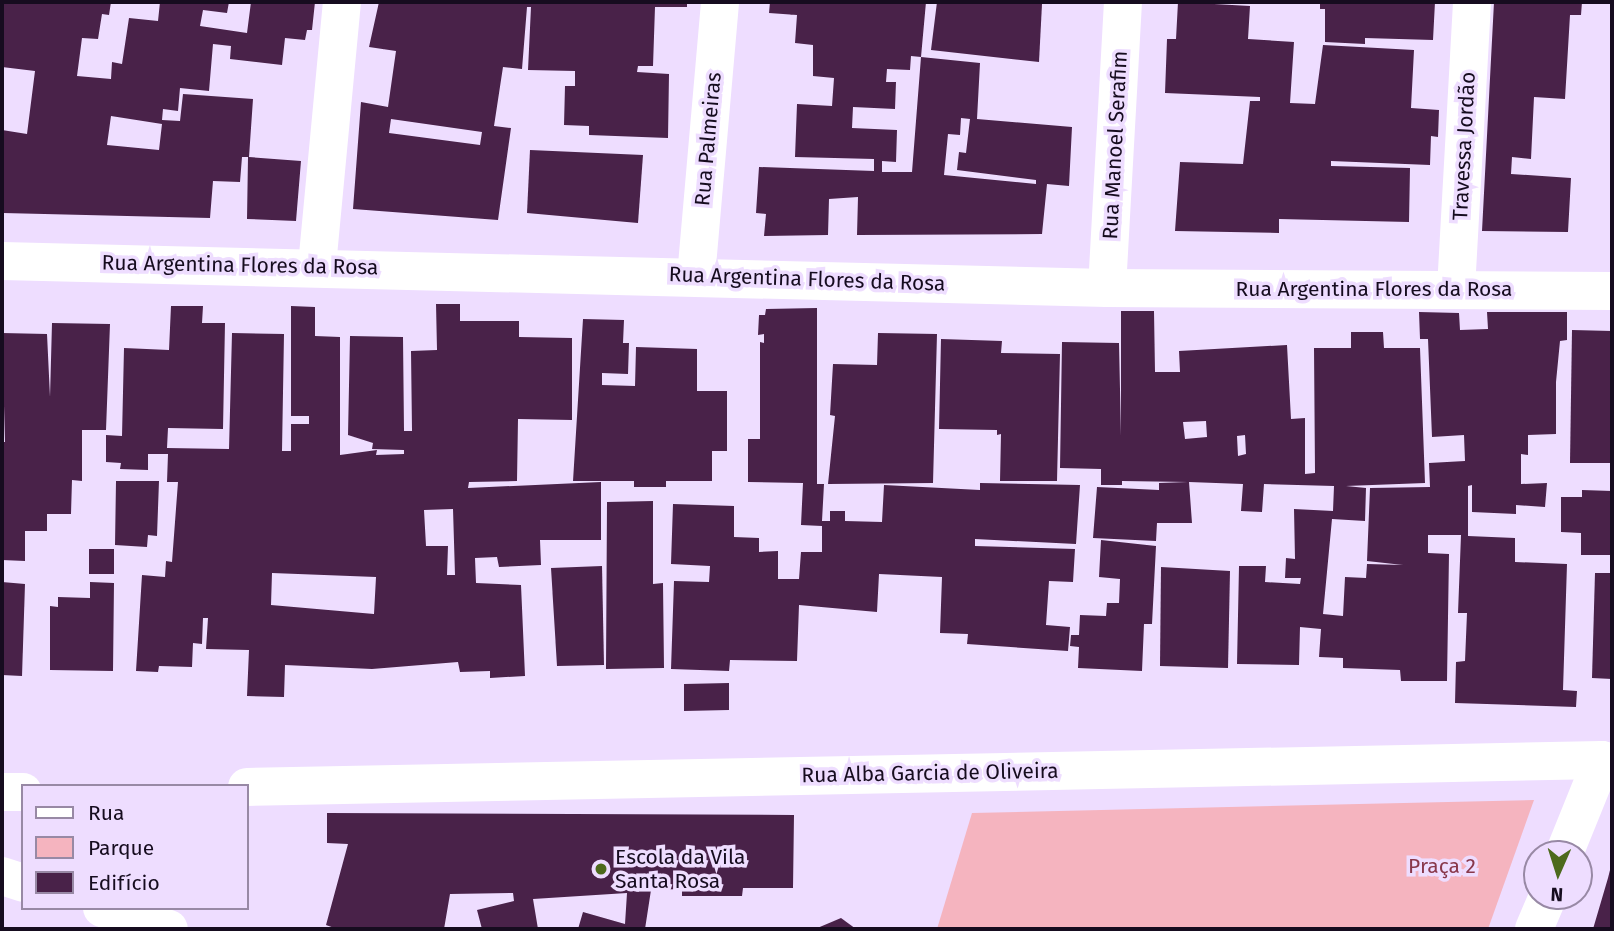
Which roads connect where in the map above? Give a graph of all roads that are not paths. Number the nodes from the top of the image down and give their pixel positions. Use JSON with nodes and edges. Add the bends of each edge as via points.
{"nodes":[{"id":1,"x":342,"y":2,"type":"edge"},
{"id":2,"x":720,"y":2,"type":"edge"},
{"id":3,"x":1123,"y":2,"type":"edge"},
{"id":4,"x":1472,"y":2,"type":"edge"},
{"id":5,"x":2,"y":261,"type":"edge"},
{"id":6,"x":317,"y":266,"type":"junction"},
{"id":7,"x":696,"y":276,"type":"junction"},
{"id":8,"x":1107,"y":288,"type":"junction"},
{"id":9,"x":1456,"y":289,"type":"junction"},
{"id":10,"x":1612,"y":291,"type":"edge"},
{"id":11,"x":1607,"y":761,"type":"edge"},
{"id":12,"x":248,"y":787,"type":"edge"},
{"id":13,"x":2,"y":792,"type":"edge"},
{"id":14,"x":21,"y":792,"type":"edge"},
{"id":15,"x":1570,"y":840,"type":"edge"},
{"id":16,"x":2,"y":876,"type":"edge"},
{"id":17,"x":21,"y":882,"type":"edge"},
{"id":18,"x":108,"y":910,"type":"edge"},
{"id":19,"x":1542,"y":910,"type":"edge"},
{"id":20,"x":169,"y":929,"type":"edge"},
{"id":21,"x":1535,"y":929,"type":"edge"}],
"edges":[{"from":1,"to":6,"type":"street"},
{"from":2,"to":7,"type":"street","name":"Rua Palmeiras"},
{"from":3,"to":8,"type":"street","name":"Rua Manoel Serafim"},
{"from":4,"to":9,"type":"street","name":"Travessa Jordão"},
{"from":5,"to":6,"type":"street","name":"Rua Argentina Flores da Rosa"},
{"from":6,"to":7,"type":"street","name":"Rua Argentina Flores da Rosa"},
{"from":7,"to":8,"type":"street","name":"Rua Argentina Flores da Rosa"},
{"from":8,"to":9,"type":"street","name":"Rua Argentina Flores da Rosa"},
{"from":9,"to":10,"type":"street","name":"Rua Argentina Flores da Rosa"},
{"from":11,"to":12,"type":"street","name":"Rua Alba Garcia de Oliveira"},
{"from":11,"to":15,"type":"street"},
{"from":13,"to":14,"type":"street"},
{"from":16,"to":17,"type":"street"},
{"from":18,"to":20,"type":"street"},
{"from":19,"to":21,"type":"street"}]}
